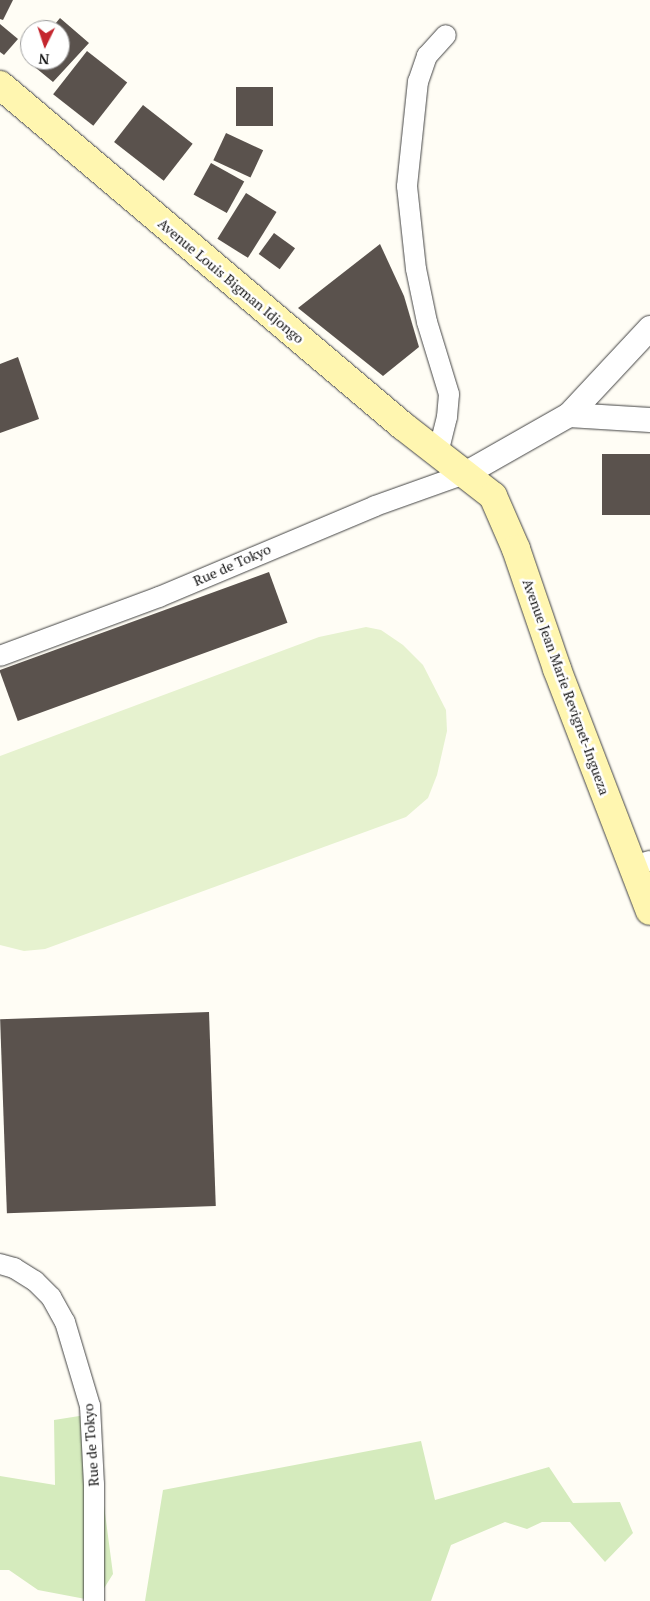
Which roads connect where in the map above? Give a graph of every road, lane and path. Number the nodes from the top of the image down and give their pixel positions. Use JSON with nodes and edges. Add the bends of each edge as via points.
{"nodes":[{"id":1,"x":446,"y":35,"type":"dead end"},
{"id":2,"x":0,"y":85,"type":"edge"},
{"id":3,"x":650,"y":328,"type":"edge"},
{"id":4,"x":569,"y":415,"type":"junction"},
{"id":5,"x":650,"y":420,"type":"edge"},
{"id":6,"x":438,"y":453,"type":"junction"},
{"id":7,"x":465,"y":474,"type":"junction"},
{"id":8,"x":0,"y":656,"type":"edge"},
{"id":9,"x":641,"y":863,"type":"edge"},
{"id":10,"x":650,"y":911,"type":"edge"},
{"id":11,"x":0,"y":1264,"type":"edge"},
{"id":12,"x":94,"y":1601,"type":"edge"}],
"edges":[{"from":1,"to":6,"type":"street","via":[[427,56],[418,82],[406,186],[416,269],[427,322],[449,394]]},
{"from":2,"to":6,"type":"main road","name":"Avenue Louis Bigman Idjongo"},
{"from":3,"to":4,"type":"street"},
{"from":4,"to":5,"type":"street"},
{"from":4,"to":7,"type":"street"},
{"from":6,"to":7,"type":"main road","name":"Avenue Louis Bigman Idjongo"},
{"from":7,"to":8,"type":"street","name":"Rue de Tokyo","via":[[375,506],[159,597]]},
{"from":7,"to":9,"type":"main road","name":"Avenue Jean Marie Revignet-Ingueza","via":[[493,496],[516,549],[557,669]]},
{"from":9,"to":10,"type":"main road","name":"Avenue Jean Marie Revignet-Ingueza"},
{"from":11,"to":12,"type":"street","name":"Rue de Tokyo","via":[[35,1280],[51,1296],[65,1322],[90,1406]]}]}
